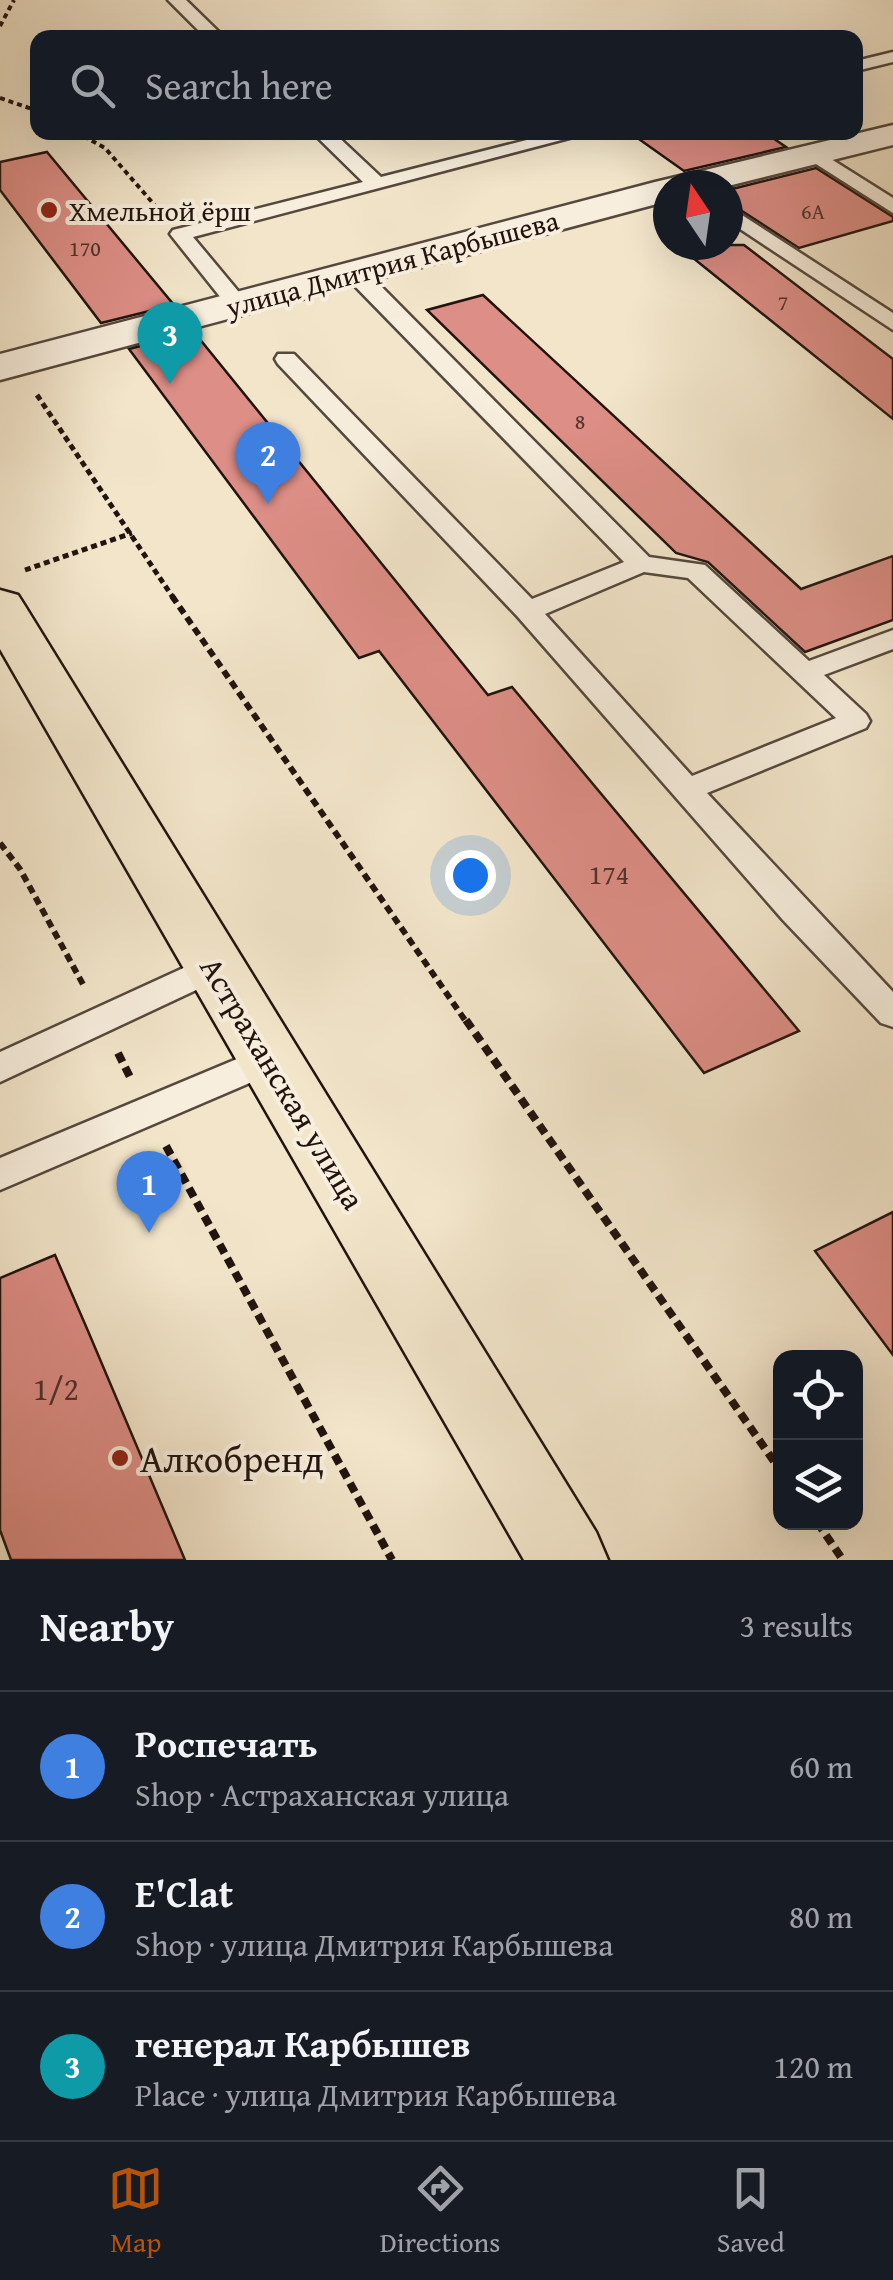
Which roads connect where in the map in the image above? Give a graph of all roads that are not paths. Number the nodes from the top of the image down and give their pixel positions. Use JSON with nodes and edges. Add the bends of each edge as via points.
{"nodes":[{"id":1,"x":176,"y":0,"type":"edge"},
{"id":2,"x":208,"y":30,"type":"edge"},
{"id":3,"x":893,"y":57,"type":"edge"},
{"id":4,"x":863,"y":64,"type":"edge"},
{"id":5,"x":893,"y":135,"type":"edge"},
{"id":6,"x":330,"y":140,"type":"edge"},
{"id":7,"x":551,"y":140,"type":"edge"},
{"id":8,"x":812,"y":153,"type":"junction"},
{"id":9,"x":743,"y":171,"type":"edge"},
{"id":10,"x":376,"y":183,"type":"junction"},
{"id":11,"x":653,"y":194,"type":"edge"},
{"id":12,"x":893,"y":207,"type":"edge"},
{"id":13,"x":743,"y":222,"type":"edge"},
{"id":14,"x":355,"y":273,"type":"junction"},
{"id":15,"x":237,"y":304,"type":"junction"},
{"id":16,"x":893,"y":323,"type":"edge"},
{"id":17,"x":286,"y":359,"type":"dead end"},
{"id":18,"x":7,"y":365,"type":"edge"},
{"id":19,"x":641,"y":564,"type":"junction"},
{"id":20,"x":9,"y":589,"type":"edge"},
{"id":21,"x":528,"y":611,"type":"junction"},
{"id":22,"x":893,"y":639,"type":"edge"},
{"id":23,"x":803,"y":673,"type":"junction"},
{"id":24,"x":686,"y":790,"type":"junction"},
{"id":25,"x":214,"y":967,"type":"junction"},
{"id":26,"x":893,"y":1014,"type":"edge"},
{"id":27,"x":268,"y":1060,"type":"junction"},
{"id":28,"x":0,"y":1068,"type":"edge"},
{"id":29,"x":0,"y":1174,"type":"edge"},
{"id":30,"x":568,"y":1560,"type":"edge"}],
"edges":[{"from":1,"to":2,"type":"lane"},
{"from":3,"to":4,"type":"lane"},
{"from":5,"to":8,"type":"street"},
{"from":6,"to":10,"type":"lane"},
{"from":7,"to":10,"type":"lane"},
{"from":8,"to":9,"type":"street"},
{"from":8,"to":12,"type":"lane"},
{"from":10,"to":15,"type":"lane","via":[[180,234]]},
{"from":11,"to":14,"type":"street","name":"улица Дмитрия Карбышева"},
{"from":13,"to":16,"type":"lane"},
{"from":14,"to":15,"type":"street","name":"улица Дмитрия Карбышева"},
{"from":14,"to":19,"type":"lane"},
{"from":15,"to":18,"type":"street","name":"улица Дмитрия Карбышева"},
{"from":17,"to":21,"type":"lane"},
{"from":19,"to":21,"type":"lane"},
{"from":19,"to":23,"type":"lane","via":[[696,571]]},
{"from":20,"to":25,"type":"main road","name":"Астраханская улица"},
{"from":21,"to":24,"type":"lane"},
{"from":22,"to":23,"type":"lane"},
{"from":23,"to":24,"type":"lane","via":[[856,721]]},
{"from":24,"to":26,"type":"lane"},
{"from":25,"to":27,"type":"main road","name":"Астраханская улица"},
{"from":25,"to":28,"type":"lane"},
{"from":27,"to":29,"type":"lane"},
{"from":27,"to":30,"type":"main road","name":"Астраханская улица"}]}
